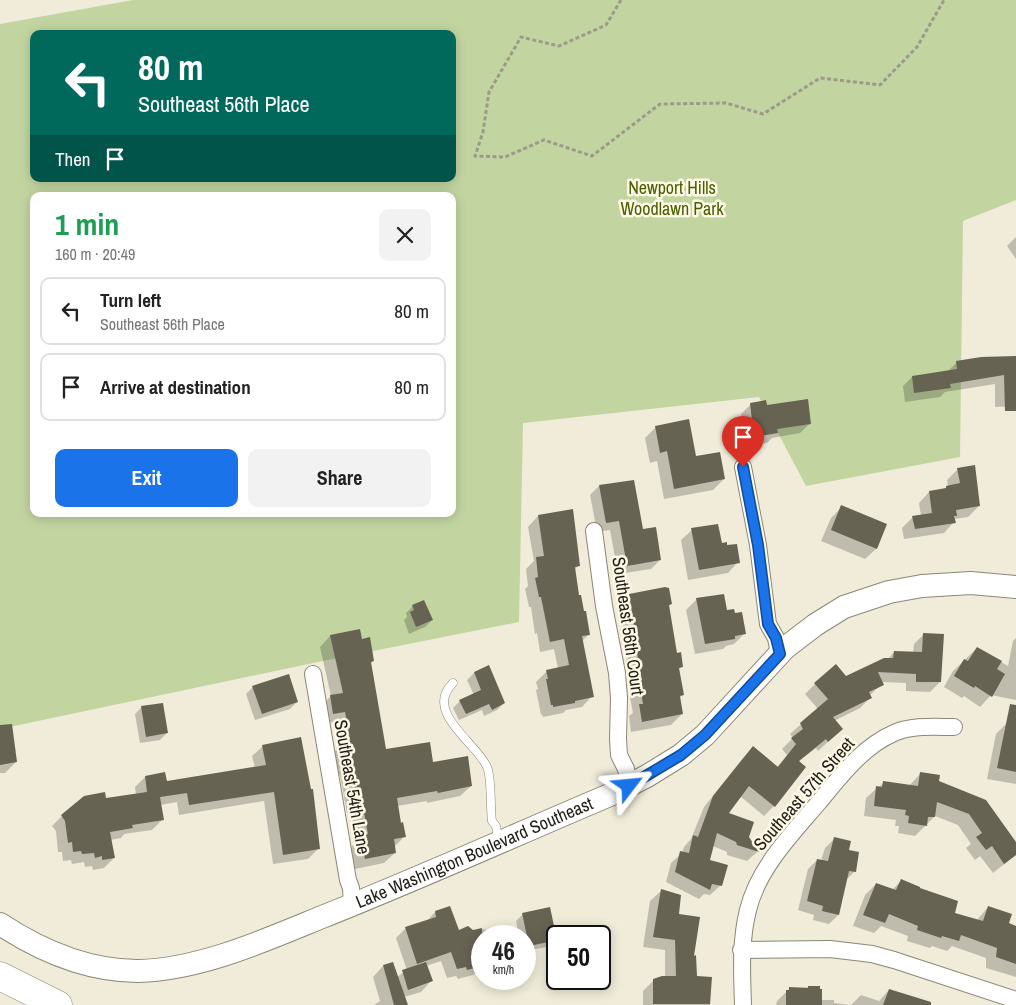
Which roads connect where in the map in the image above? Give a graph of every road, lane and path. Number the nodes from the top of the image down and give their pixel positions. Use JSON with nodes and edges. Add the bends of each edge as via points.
{"nodes":[{"id":1,"x":621,"y":0,"type":"edge"},
{"id":2,"x":944,"y":0,"type":"edge"},
{"id":3,"x":743,"y":467,"type":"dead end"},
{"id":4,"x":594,"y":531,"type":"dead end"},
{"id":5,"x":1016,"y":587,"type":"edge"},
{"id":6,"x":780,"y":654,"type":"junction"},
{"id":7,"x":313,"y":674,"type":"dead end"},
{"id":8,"x":453,"y":683,"type":"dead end"},
{"id":9,"x":954,"y":727,"type":"dead end"},
{"id":10,"x":629,"y":786,"type":"junction"},
{"id":11,"x":499,"y":843,"type":"junction"},
{"id":12,"x":352,"y":906,"type":"junction"},
{"id":13,"x":0,"y":924,"type":"edge"},
{"id":14,"x":741,"y":950,"type":"junction"},
{"id":15,"x":0,"y":976,"type":"edge"},
{"id":16,"x":1016,"y":1000,"type":"edge"},
{"id":17,"x":58,"y":1005,"type":"edge"},
{"id":18,"x":743,"y":1005,"type":"edge"}],
"edges":[{"from":1,"to":2,"type":"path","via":[[606,25],[559,46],[521,37],[489,92],[483,132],[475,156],[505,157],[544,140],[592,156],[660,104],[726,103],[763,114],[820,78],[880,85],[917,48]]},
{"from":3,"to":6,"type":"street","via":[[758,545],[768,624]]},
{"from":4,"to":10,"type":"street","name":"Southeast 56th Court","via":[[620,698],[619,755]]},
{"from":5,"to":6,"type":"main road","name":"Lake Washington Boulevard Southeast","via":[[971,583],[889,592],[844,607],[815,625]]},
{"from":6,"to":10,"type":"main road","name":"Lake Washington Boulevard Southeast","via":[[705,735],[681,755]]},
{"from":7,"to":12,"type":"street","name":"Southeast 54th Lane"},
{"from":8,"to":11,"type":"lane","via":[[444,696],[445,707],[462,736],[488,768],[492,821]]},
{"from":9,"to":14,"type":"street","name":"Southeast 57th Street","via":[[913,728],[895,733],[876,743],[849,767],[761,877],[748,909]]},
{"from":10,"to":11,"type":"main road","name":"Lake Washington Boulevard Southeast"},
{"from":11,"to":12,"type":"main road","name":"Lake Washington Boulevard Southeast"},
{"from":12,"to":13,"type":"main road","name":"Lake Washington Boulevard Southeast","via":[[213,958],[181,967],[140,971],[84,964],[44,950]]},
{"from":14,"to":16,"type":"street","via":[[830,949],[872,954]]},
{"from":14,"to":18,"type":"street","name":"Southeast 57th Street"},
{"from":15,"to":17,"type":"highway"}]}
